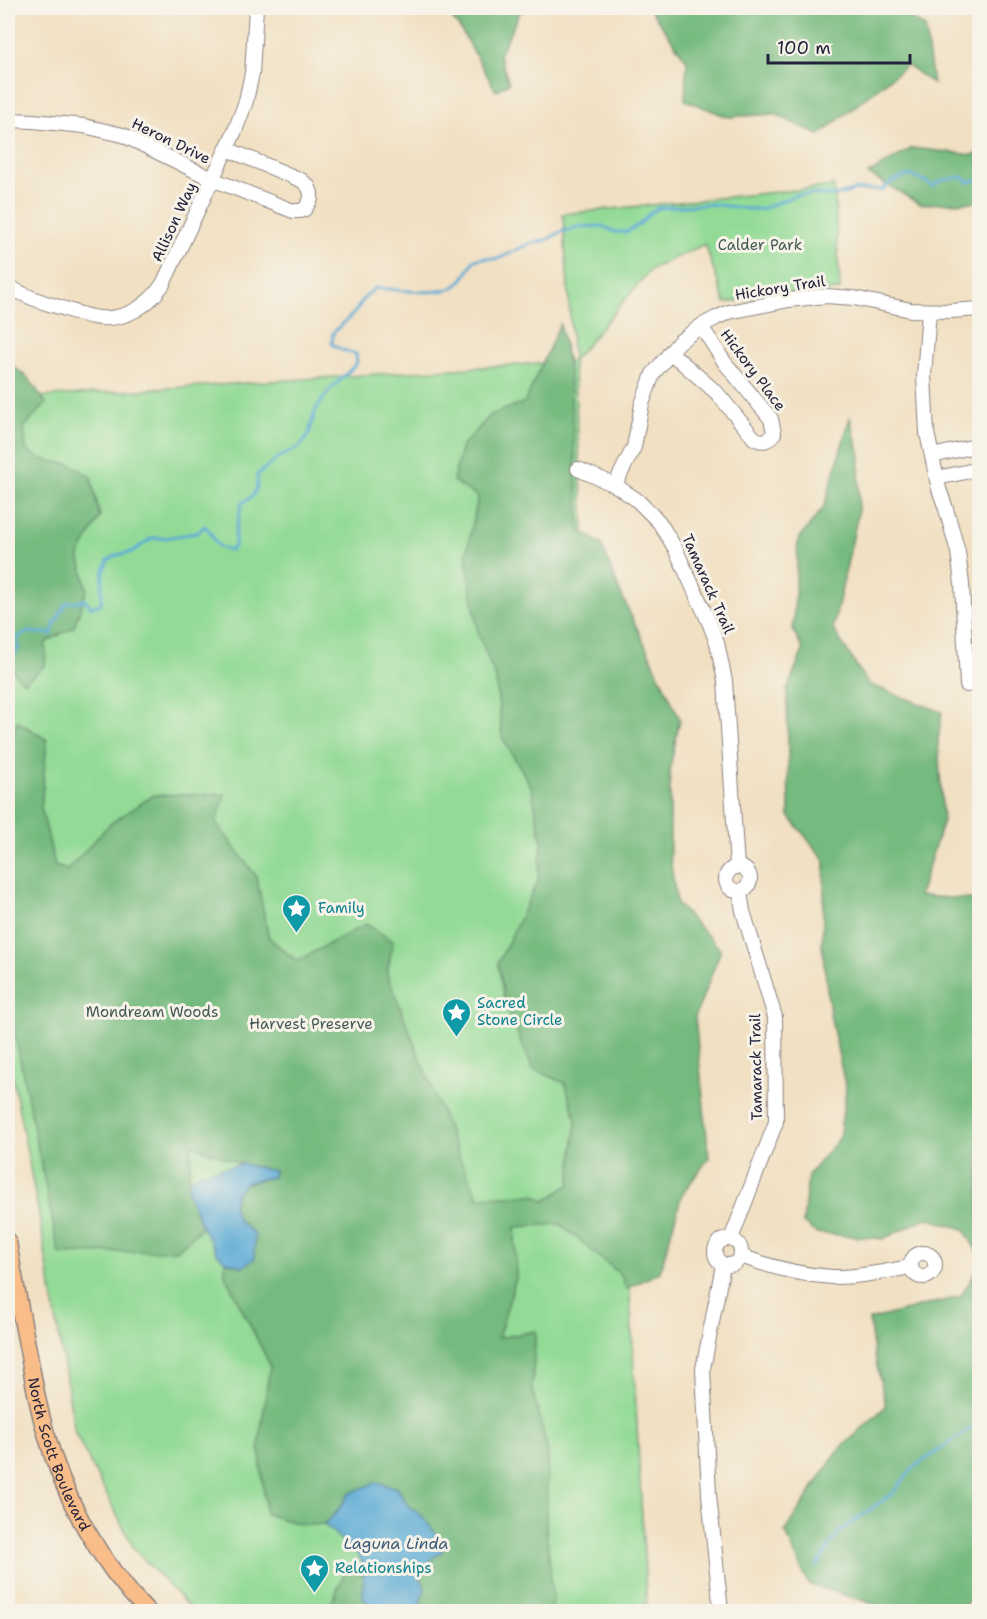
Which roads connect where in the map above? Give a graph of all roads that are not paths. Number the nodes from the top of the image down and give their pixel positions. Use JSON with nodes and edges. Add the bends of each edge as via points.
{"nodes":[{"id":1,"x":256,"y":8,"type":"edge"},
{"id":2,"x":8,"y":120,"type":"edge"},
{"id":3,"x":227,"y":148,"type":"junction"},
{"id":4,"x":212,"y":179,"type":"junction"},
{"id":5,"x":8,"y":286,"type":"edge"},
{"id":6,"x":980,"y":309,"type":"edge"},
{"id":7,"x":929,"y":311,"type":"junction"},
{"id":8,"x":701,"y":326,"type":"junction"},
{"id":9,"x":670,"y":352,"type":"junction"},
{"id":10,"x":980,"y":445,"type":"edge"},
{"id":11,"x":932,"y":456,"type":"junction"},
{"id":12,"x":578,"y":469,"type":"dead end"},
{"id":13,"x":980,"y":469,"type":"edge"},
{"id":14,"x":936,"y":478,"type":"junction"},
{"id":15,"x":615,"y":485,"type":"junction"},
{"id":16,"x":967,"y":685,"type":"dead end"},
{"id":17,"x":731,"y":1239,"type":"junction"},
{"id":18,"x":8,"y":1242,"type":"edge"},
{"id":19,"x":741,"y":1256,"type":"junction"},
{"id":20,"x":723,"y":1264,"type":"junction"},
{"id":21,"x":911,"y":1267,"type":"dead end"},
{"id":22,"x":148,"y":1611,"type":"edge"},
{"id":23,"x":721,"y":1611,"type":"edge"}],
"edges":[{"from":1,"to":3,"type":"street","name":"Allison Way","via":[[252,73],[246,101]]},
{"from":2,"to":4,"type":"street","name":"Heron Drive","via":[[84,126],[123,135]]},
{"from":3,"to":4,"type":"street","name":"Allison Way"},
{"from":3,"to":4,"type":"street","name":"Heron Drive","via":[[300,180],[308,186],[310,203],[293,212]]},
{"from":4,"to":5,"type":"street","name":"Allison Way","via":[[163,284],[155,297],[133,312],[112,318],[89,317]]},
{"from":6,"to":7,"type":"street","name":"Hickory Trail"},
{"from":7,"to":8,"type":"street","name":"Hickory Trail","via":[[826,296],[729,312]]},
{"from":7,"to":11,"type":"street","via":[[924,376]]},
{"from":8,"to":9,"type":"street","name":"Hickory Trail"},
{"from":8,"to":9,"type":"street","name":"Hickory Place","via":[[724,363],[771,419],[771,438],[754,438],[717,393]]},
{"from":9,"to":15,"type":"street","name":"Hickory Trail","via":[[646,390],[634,447]]},
{"from":10,"to":11,"type":"street"},
{"from":11,"to":14,"type":"street"},
{"from":12,"to":15,"type":"street","name":"Tamarack Trail"},
{"from":13,"to":14,"type":"street"},
{"from":14,"to":16,"type":"street","via":[[958,552]]},
{"from":15,"to":17,"type":"street","name":"Tamarack Trail","via":[[648,510],[667,533],[717,643],[728,700],[737,867],[747,870],[751,879],[740,892],[742,911],[775,1017],[776,1122]]},
{"from":17,"to":19,"type":"street","via":[[741,1247]]},
{"from":17,"to":20,"type":"street","via":[[718,1242],[714,1250],[716,1259]]},
{"from":18,"to":22,"type":"main road","name":"North Scott Boulevard","via":[[37,1398],[54,1459],[99,1550]]},
{"from":19,"to":20,"type":"street","via":[[736,1263]]},
{"from":19,"to":21,"type":"street","via":[[774,1268],[832,1277]]},
{"from":20,"to":23,"type":"street","via":[[703,1369]]}]}
